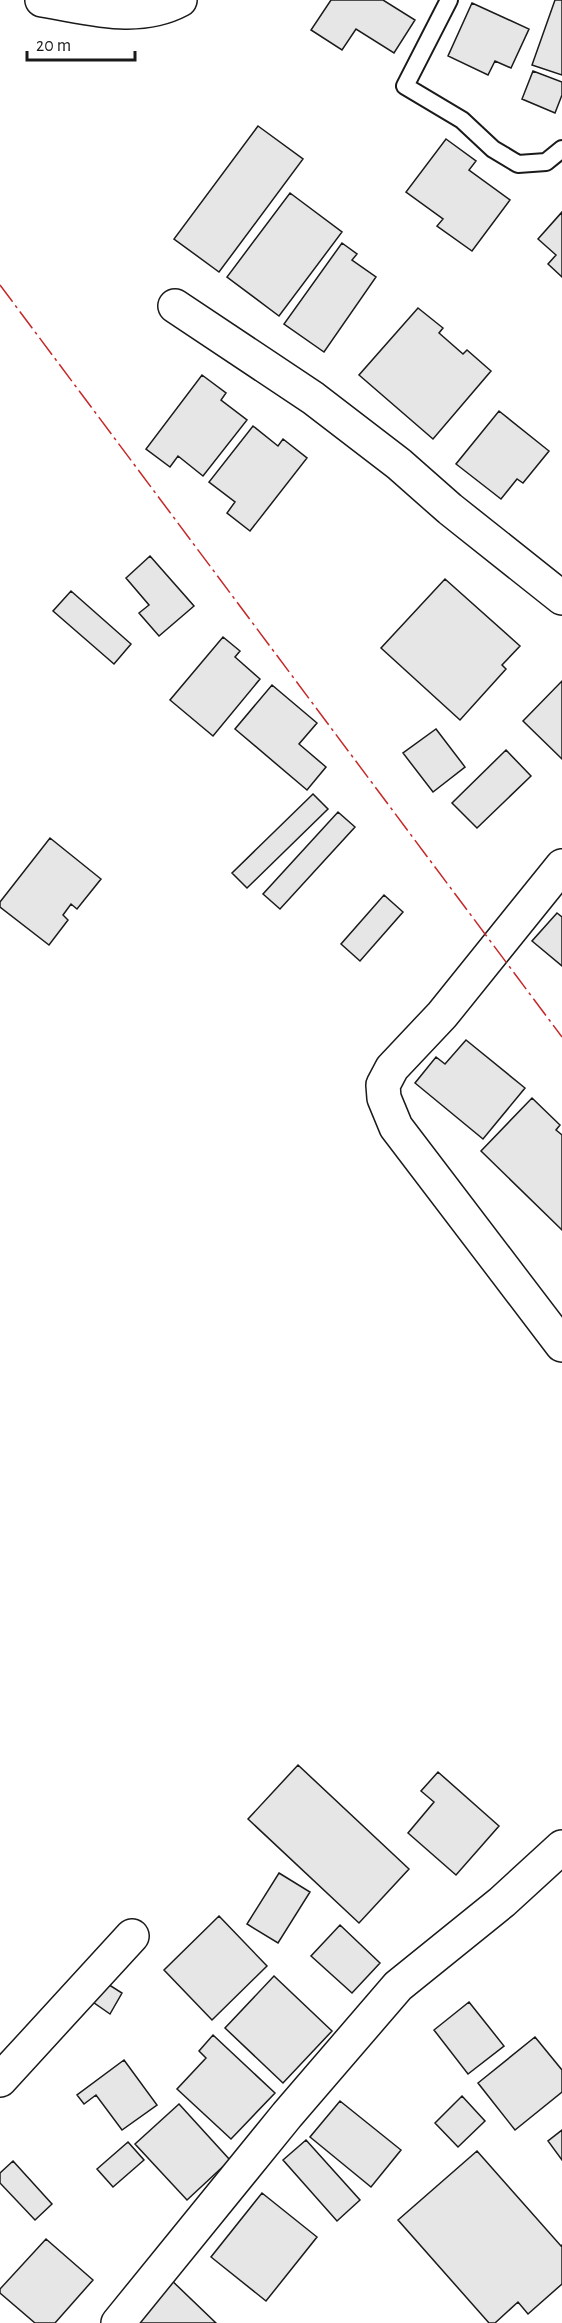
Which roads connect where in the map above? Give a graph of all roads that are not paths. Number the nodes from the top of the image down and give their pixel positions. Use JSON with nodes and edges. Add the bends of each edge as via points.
{"nodes":[{"id":1,"x":42,"y":0,"type":"edge"},
{"id":2,"x":180,"y":0,"type":"edge"},
{"id":3,"x":449,"y":0,"type":"edge"},
{"id":4,"x":562,"y":149,"type":"edge"},
{"id":5,"x":175,"y":306,"type":"dead end"},
{"id":6,"x":562,"y":598,"type":"edge"},
{"id":7,"x":562,"y":866,"type":"edge"},
{"id":8,"x":562,"y":1345,"type":"edge"},
{"id":9,"x":562,"y":1847,"type":"edge"},
{"id":10,"x":132,"y":1936,"type":"dead end"},
{"id":11,"x":0,"y":2079,"type":"edge"},
{"id":12,"x":118,"y":2323,"type":"edge"}],
"edges":[{"from":1,"to":2,"type":"street","via":[[128,13],[151,12]]},
{"from":3,"to":4,"type":"lane","via":[[405,86],[462,120],[492,149],[518,164],[546,162]]},
{"from":5,"to":6,"type":"street","via":[[313,398]]},
{"from":7,"to":8,"type":"street","via":[[441,1015],[392,1068],[383,1085],[396,1127]]},
{"from":9,"to":12,"type":"street","via":[[398,1986]]},
{"from":10,"to":11,"type":"street"}]}
